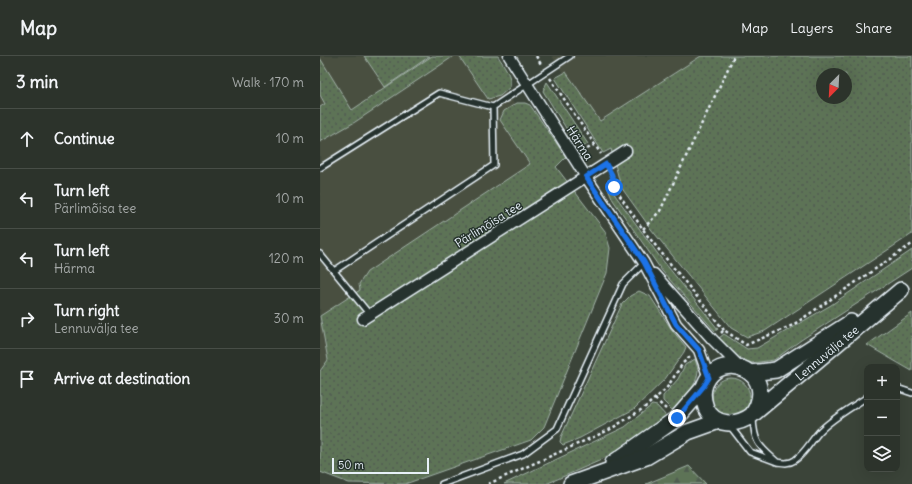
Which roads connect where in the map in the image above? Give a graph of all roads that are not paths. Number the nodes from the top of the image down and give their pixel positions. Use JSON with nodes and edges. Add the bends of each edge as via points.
{"nodes":[{"id":1,"x":509,"y":56,"type":"edge"},
{"id":2,"x":570,"y":56,"type":"edge"},
{"id":3,"x":527,"y":85,"type":"junction"},
{"id":4,"x":493,"y":107,"type":"junction"},
{"id":5,"x":626,"y":151,"type":"dead end"},
{"id":6,"x":320,"y":168,"type":"edge"},
{"id":7,"x":586,"y":177,"type":"junction"},
{"id":8,"x":320,"y":254,"type":"edge"},
{"id":9,"x":644,"y":262,"type":"junction"},
{"id":10,"x":334,"y":271,"type":"junction"},
{"id":11,"x":906,"y":286,"type":"edge"},
{"id":12,"x":367,"y":317,"type":"joint"},
{"id":13,"x":746,"y":370,"type":"junction"},
{"id":14,"x":706,"y":382,"type":"junction"},
{"id":15,"x":900,"y":389,"type":"edge"},
{"id":16,"x":912,"y":393,"type":"edge"},
{"id":17,"x":864,"y":399,"type":"edge"},
{"id":18,"x":752,"y":415,"type":"junction"},
{"id":19,"x":724,"y":422,"type":"junction"},
{"id":20,"x":777,"y":462,"type":"junction"},
{"id":21,"x":595,"y":475,"type":"junction"},
{"id":22,"x":442,"y":484,"type":"edge"},
{"id":23,"x":571,"y":484,"type":"edge"}],
"edges":[{"from":1,"to":3,"type":"street","name":"Härma"},
{"from":2,"to":3,"type":"lane"},
{"from":3,"to":4,"type":"lane"},
{"from":3,"to":7,"type":"street","name":"Härma"},
{"from":4,"to":6,"type":"lane","via":[[439,93]]},
{"from":4,"to":10,"type":"lane","via":[[494,166]]},
{"from":5,"to":7,"type":"street","name":"Pärlimõisa tee"},
{"from":7,"to":9,"type":"street","name":"Härma"},
{"from":7,"to":12,"type":"street","name":"Pärlimõisa tee"},
{"from":8,"to":10,"type":"lane"},
{"from":9,"to":13,"type":"street","name":"Härma","via":[[712,339]]},
{"from":9,"to":14,"type":"street","name":"Härma","via":[[676,324],[699,350]]},
{"from":9,"to":22,"type":"lane","via":[[623,284],[557,429],[523,454]]},
{"from":10,"to":12,"type":"lane"},
{"from":11,"to":13,"type":"main road","name":"Lennuvälja tee","via":[[776,370]]},
{"from":11,"to":18,"type":"main road","name":"Lennuvälja tee"},
{"from":13,"to":14,"type":"main road","name":"Lennuvälja tee","via":[[732,366],[723,368],[715,371]]},
{"from":13,"to":18,"type":"main road","via":[[756,380],[760,389],[758,407]]},
{"from":14,"to":19,"type":"main road","via":[[703,394],[707,410],[712,416]]},
{"from":14,"to":21,"type":"main road","name":"Lennuvälja tee","via":[[677,418]]},
{"from":15,"to":16,"type":"lane"},
{"from":17,"to":20,"type":"lane","via":[[820,431],[794,461],[786,464]]},
{"from":18,"to":19,"type":"main road","name":"Lennuvälja tee","via":[[741,422]]},
{"from":18,"to":20,"type":"lane","via":[[759,445]]},
{"from":19,"to":20,"type":"lane","via":[[750,452]]},
{"from":19,"to":21,"type":"main road","name":"Lennuvälja tee","via":[[688,432],[646,457]]},
{"from":21,"to":23,"type":"main road","name":"Lennuvälja tee"}]}
